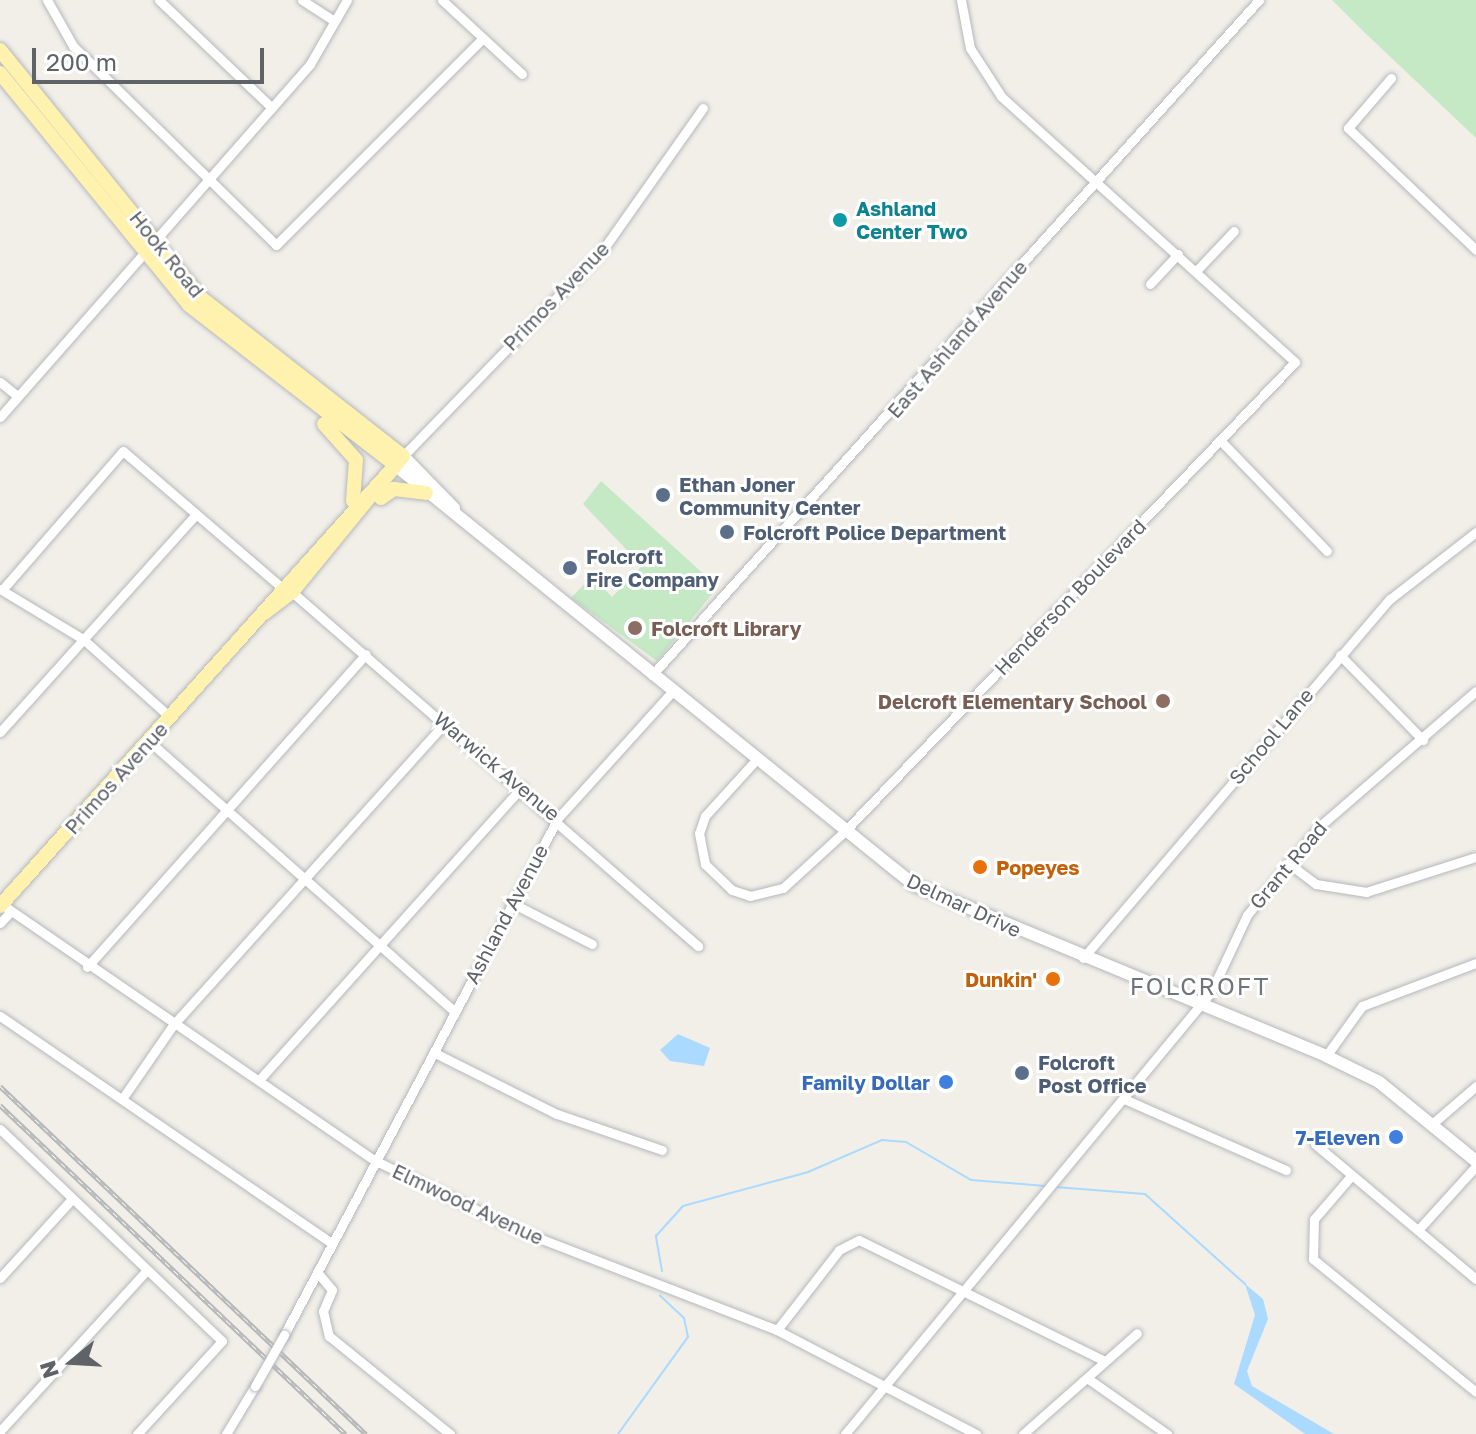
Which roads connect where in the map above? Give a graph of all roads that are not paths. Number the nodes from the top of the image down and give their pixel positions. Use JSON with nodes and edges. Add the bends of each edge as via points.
{"nodes":[{"id":1,"x":47,"y":0,"type":"edge"},
{"id":2,"x":159,"y":0,"type":"edge"},
{"id":3,"x":302,"y":0,"type":"edge"},
{"id":4,"x":347,"y":0,"type":"edge"},
{"id":5,"x":442,"y":0,"type":"edge"},
{"id":6,"x":961,"y":0,"type":"edge"},
{"id":7,"x":1259,"y":0,"type":"edge"},
{"id":8,"x":334,"y":21,"type":"junction"},
{"id":9,"x":482,"y":39,"type":"junction"},
{"id":10,"x":2,"y":57,"type":"edge"},
{"id":11,"x":0,"y":73,"type":"edge"},
{"id":12,"x":522,"y":74,"type":"dead end"},
{"id":13,"x":1391,"y":78,"type":"dead end"},
{"id":14,"x":272,"y":108,"type":"junction"},
{"id":15,"x":703,"y":108,"type":"dead end"},
{"id":16,"x":1094,"y":178,"type":"junction"},
{"id":17,"x":204,"y":183,"type":"junction"},
{"id":18,"x":1234,"y":231,"type":"dead end"},
{"id":19,"x":148,"y":241,"type":"junction"},
{"id":20,"x":1476,"y":250,"type":"edge"},
{"id":21,"x":1178,"y":254,"type":"junction"},
{"id":22,"x":1196,"y":271,"type":"junction"},
{"id":23,"x":1150,"y":284,"type":"dead end"},
{"id":24,"x":0,"y":382,"type":"edge"},
{"id":25,"x":292,"y":388,"type":"junction"},
{"id":26,"x":17,"y":396,"type":"junction"},
{"id":27,"x":0,"y":417,"type":"edge"},
{"id":28,"x":1220,"y":440,"type":"junction"},
{"id":29,"x":397,"y":464,"type":"junction"},
{"id":30,"x":426,"y":493,"type":"junction"},
{"id":31,"x":354,"y":513,"type":"junction"},
{"id":32,"x":196,"y":514,"type":"junction"},
{"id":33,"x":470,"y":526,"type":"junction"},
{"id":34,"x":1476,"y":532,"type":"edge"},
{"id":35,"x":1327,"y":551,"type":"dead end"},
{"id":36,"x":286,"y":589,"type":"junction"},
{"id":37,"x":1,"y":590,"type":"edge"},
{"id":38,"x":83,"y":639,"type":"junction"},
{"id":39,"x":366,"y":654,"type":"junction"},
{"id":40,"x":1340,"y":655,"type":"junction"},
{"id":41,"x":652,"y":675,"type":"junction"},
{"id":42,"x":1476,"y":691,"type":"edge"},
{"id":43,"x":672,"y":692,"type":"junction"},
{"id":44,"x":170,"y":717,"type":"junction"},
{"id":45,"x":445,"y":723,"type":"junction"},
{"id":46,"x":0,"y":731,"type":"edge"},
{"id":47,"x":1423,"y":740,"type":"junction"},
{"id":48,"x":150,"y":742,"type":"junction"},
{"id":49,"x":755,"y":761,"type":"junction"},
{"id":50,"x":522,"y":787,"type":"junction"},
{"id":51,"x":223,"y":811,"type":"junction"},
{"id":52,"x":558,"y":818,"type":"junction"},
{"id":53,"x":844,"y":832,"type":"junction"},
{"id":54,"x":1476,"y":857,"type":"edge"},
{"id":55,"x":1288,"y":863,"type":"junction"},
{"id":56,"x":305,"y":877,"type":"junction"},
{"id":57,"x":510,"y":902,"type":"junction"},
{"id":58,"x":3,"y":906,"type":"edge"},
{"id":59,"x":0,"y":923,"type":"edge"},
{"id":60,"x":592,"y":944,"type":"dead end"},
{"id":61,"x":698,"y":946,"type":"dead end"},
{"id":62,"x":378,"y":947,"type":"junction"},
{"id":63,"x":1083,"y":958,"type":"junction"},
{"id":64,"x":1476,"y":963,"type":"edge"},
{"id":65,"x":87,"y":967,"type":"junction"},
{"id":66,"x":1200,"y":1005,"type":"junction"},
{"id":67,"x":454,"y":1011,"type":"junction"},
{"id":68,"x":0,"y":1016,"type":"edge"},
{"id":69,"x":173,"y":1025,"type":"junction"},
{"id":70,"x":435,"y":1053,"type":"junction"},
{"id":71,"x":1326,"y":1056,"type":"junction"},
{"id":72,"x":259,"y":1080,"type":"junction"},
{"id":73,"x":1476,"y":1086,"type":"edge"},
{"id":74,"x":122,"y":1099,"type":"junction"},
{"id":75,"x":1124,"y":1099,"type":"junction"},
{"id":76,"x":1432,"y":1124,"type":"junction"},
{"id":77,"x":0,"y":1129,"type":"edge"},
{"id":78,"x":1315,"y":1144,"type":"dead end"},
{"id":79,"x":662,"y":1150,"type":"dead end"},
{"id":80,"x":376,"y":1161,"type":"junction"},
{"id":81,"x":1476,"y":1164,"type":"edge"},
{"id":82,"x":1286,"y":1170,"type":"dead end"},
{"id":83,"x":1351,"y":1176,"type":"junction"},
{"id":84,"x":72,"y":1199,"type":"junction"},
{"id":85,"x":1418,"y":1230,"type":"junction"},
{"id":86,"x":330,"y":1242,"type":"junction"},
{"id":87,"x":147,"y":1270,"type":"junction"},
{"id":88,"x":317,"y":1272,"type":"junction"},
{"id":89,"x":0,"y":1278,"type":"edge"},
{"id":90,"x":1476,"y":1279,"type":"edge"},
{"id":91,"x":967,"y":1288,"type":"junction"},
{"id":92,"x":777,"y":1330,"type":"junction"},
{"id":93,"x":1137,"y":1333,"type":"dead end"},
{"id":94,"x":1105,"y":1361,"type":"junction"},
{"id":95,"x":1087,"y":1378,"type":"junction"},
{"id":96,"x":883,"y":1388,"type":"junction"},
{"id":97,"x":1476,"y":1392,"type":"edge"},
{"id":98,"x":2,"y":1431,"type":"edge"},
{"id":99,"x":137,"y":1434,"type":"edge"},
{"id":100,"x":226,"y":1434,"type":"edge"},
{"id":101,"x":450,"y":1434,"type":"edge"},
{"id":102,"x":845,"y":1434,"type":"edge"},
{"id":103,"x":976,"y":1434,"type":"edge"},
{"id":104,"x":1023,"y":1434,"type":"edge"},
{"id":105,"x":1167,"y":1434,"type":"edge"}],
"edges":[{"from":1,"to":17,"type":"street","via":[[73,46]]},
{"from":2,"to":14,"type":"street"},
{"from":3,"to":8,"type":"street"},
{"from":4,"to":8,"type":"street"},
{"from":5,"to":9,"type":"street"},
{"from":6,"to":16,"type":"street","via":[[970,48],[1001,96]]},
{"from":7,"to":16,"type":"street","name":"East Ashland Avenue"},
{"from":8,"to":14,"type":"street"},
{"from":9,"to":12,"type":"street"},
{"from":9,"to":17,"type":"street","via":[[276,245]]},
{"from":10,"to":19,"type":"main road","name":"Hook Road"},
{"from":11,"to":19,"type":"main road","name":"Hook Road"},
{"from":13,"to":20,"type":"street","via":[[1348,128]]},
{"from":14,"to":17,"type":"street"},
{"from":15,"to":29,"type":"street","name":"Primos Avenue","via":[[602,251]]},
{"from":16,"to":21,"type":"street"},
{"from":16,"to":41,"type":"street","name":"East Ashland Avenue","via":[[888,420]]},
{"from":17,"to":19,"type":"street"},
{"from":18,"to":22,"type":"street"},
{"from":19,"to":25,"type":"main road","name":"Hook Road","via":[[200,316]]},
{"from":19,"to":26,"type":"street"},
{"from":19,"to":29,"type":"main road","name":"Hook Road","via":[[210,306]]},
{"from":21,"to":22,"type":"street"},
{"from":21,"to":23,"type":"street"},
{"from":22,"to":28,"type":"street","name":"Henderson Boulevard","via":[[1295,362]]},
{"from":24,"to":26,"type":"street"},
{"from":25,"to":29,"type":"main road","name":"Hook Road"},
{"from":25,"to":31,"type":"main road","via":[[354,453],[359,474]]},
{"from":26,"to":27,"type":"street"},
{"from":28,"to":35,"type":"street"},
{"from":28,"to":53,"type":"street","name":"Henderson Boulevard"},
{"from":29,"to":30,"type":"street","name":"Delmar Drive"},
{"from":29,"to":31,"type":"main road","name":"Primos Avenue"},
{"from":29,"to":33,"type":"street","name":"Delmar Drive"},
{"from":30,"to":31,"type":"main road","via":[[394,489]]},
{"from":30,"to":33,"type":"street","name":"Delmar Drive"},
{"from":31,"to":36,"type":"main road","name":"Primos Avenue"},
{"from":32,"to":36,"type":"street","name":"Warwick Avenue"},
{"from":32,"to":37,"type":"street","name":"Warwick Avenue","via":[[123,451]]},
{"from":32,"to":38,"type":"street"},
{"from":33,"to":41,"type":"street","name":"Delmar Drive"},
{"from":34,"to":40,"type":"street","name":"School Lane","via":[[1390,599]]},
{"from":36,"to":39,"type":"street","name":"Warwick Avenue"},
{"from":36,"to":44,"type":"main road","name":"Primos Avenue"},
{"from":37,"to":38,"type":"street"},
{"from":38,"to":44,"type":"street"},
{"from":38,"to":46,"type":"street"},
{"from":39,"to":45,"type":"street","name":"Warwick Avenue"},
{"from":39,"to":51,"type":"street"},
{"from":40,"to":47,"type":"street"},
{"from":40,"to":63,"type":"street","name":"School Lane"},
{"from":41,"to":43,"type":"street","name":"Delmar Drive"},
{"from":42,"to":47,"type":"street","name":"Grant Road"},
{"from":43,"to":49,"type":"street","name":"Delmar Drive"},
{"from":43,"to":52,"type":"street","name":"Ashland Avenue"},
{"from":44,"to":48,"type":"main road","name":"Primos Avenue"},
{"from":45,"to":50,"type":"street","name":"Warwick Avenue"},
{"from":45,"to":56,"type":"street"},
{"from":47,"to":55,"type":"street","name":"Grant Road","via":[[1338,809]]},
{"from":48,"to":51,"type":"street"},
{"from":48,"to":58,"type":"main road","name":"Primos Avenue"},
{"from":49,"to":53,"type":"street","name":"Delmar Drive"},
{"from":49,"to":53,"type":"street","name":"Henderson Boulevard","via":[[705,816],[699,833],[705,864],[732,890],[750,896],[783,888]]},
{"from":50,"to":52,"type":"street","name":"Warwick Avenue"},
{"from":50,"to":62,"type":"street"},
{"from":51,"to":56,"type":"street"},
{"from":51,"to":65,"type":"street"},
{"from":52,"to":57,"type":"street","name":"Ashland Avenue"},
{"from":52,"to":61,"type":"street","name":"Warwick Avenue"},
{"from":53,"to":63,"type":"street","name":"Delmar Drive","via":[[914,885]]},
{"from":54,"to":55,"type":"street","via":[[1366,892],[1316,884]]},
{"from":55,"to":66,"type":"street","name":"Grant Road","via":[[1247,915]]},
{"from":56,"to":62,"type":"street"},
{"from":56,"to":69,"type":"street"},
{"from":57,"to":60,"type":"street"},
{"from":57,"to":67,"type":"street","name":"Ashland Avenue"},
{"from":58,"to":59,"type":"street"},
{"from":58,"to":65,"type":"street","name":"Elmwood Avenue"},
{"from":62,"to":67,"type":"street"},
{"from":62,"to":72,"type":"street"},
{"from":63,"to":66,"type":"street","name":"Delmar Drive"},
{"from":64,"to":71,"type":"street","via":[[1362,1006]]},
{"from":65,"to":69,"type":"street","name":"Elmwood Avenue"},
{"from":66,"to":71,"type":"street","name":"Delmar Drive"},
{"from":66,"to":75,"type":"street","name":"Grant Road"},
{"from":67,"to":70,"type":"street","name":"Ashland Avenue"},
{"from":68,"to":74,"type":"street"},
{"from":69,"to":72,"type":"street","name":"Elmwood Avenue"},
{"from":69,"to":74,"type":"street"},
{"from":70,"to":79,"type":"street","via":[[557,1114]]},
{"from":70,"to":80,"type":"street","name":"Ashland Avenue"},
{"from":71,"to":76,"type":"street","name":"Delmar Drive","via":[[1379,1082]]},
{"from":72,"to":80,"type":"street","name":"Elmwood Avenue"},
{"from":73,"to":76,"type":"street"},
{"from":74,"to":86,"type":"street"},
{"from":75,"to":82,"type":"street"},
{"from":75,"to":91,"type":"street","name":"Grant Road"},
{"from":76,"to":81,"type":"street","name":"Delmar Drive"},
{"from":77,"to":84,"type":"street"},
{"from":78,"to":83,"type":"street"},
{"from":80,"to":86,"type":"street"},
{"from":80,"to":92,"type":"street","name":"Elmwood Avenue","via":[[518,1230]]},
{"from":81,"to":85,"type":"street"},
{"from":83,"to":85,"type":"street"},
{"from":83,"to":97,"type":"street","via":[[1314,1219],[1313,1259]]},
{"from":84,"to":87,"type":"street"},
{"from":84,"to":89,"type":"street"},
{"from":85,"to":90,"type":"street"},
{"from":86,"to":88,"type":"street"},
{"from":87,"to":98,"type":"street"},
{"from":87,"to":99,"type":"street","via":[[222,1341]]},
{"from":88,"to":100,"type":"street","bridge":true},
{"from":88,"to":101,"type":"street","via":[[332,1290],[323,1311],[329,1336]]},
{"from":91,"to":92,"type":"street","via":[[879,1246],[847,1243]]},
{"from":91,"to":94,"type":"street"},
{"from":91,"to":96,"type":"street","name":"Grant Road"},
{"from":92,"to":96,"type":"street","name":"Elmwood Avenue"},
{"from":93,"to":94,"type":"street"},
{"from":94,"to":95,"type":"street"},
{"from":95,"to":104,"type":"street"},
{"from":95,"to":105,"type":"street"},
{"from":96,"to":102,"type":"street","name":"Grant Road"},
{"from":96,"to":103,"type":"street","name":"Elmwood Avenue"}]}
